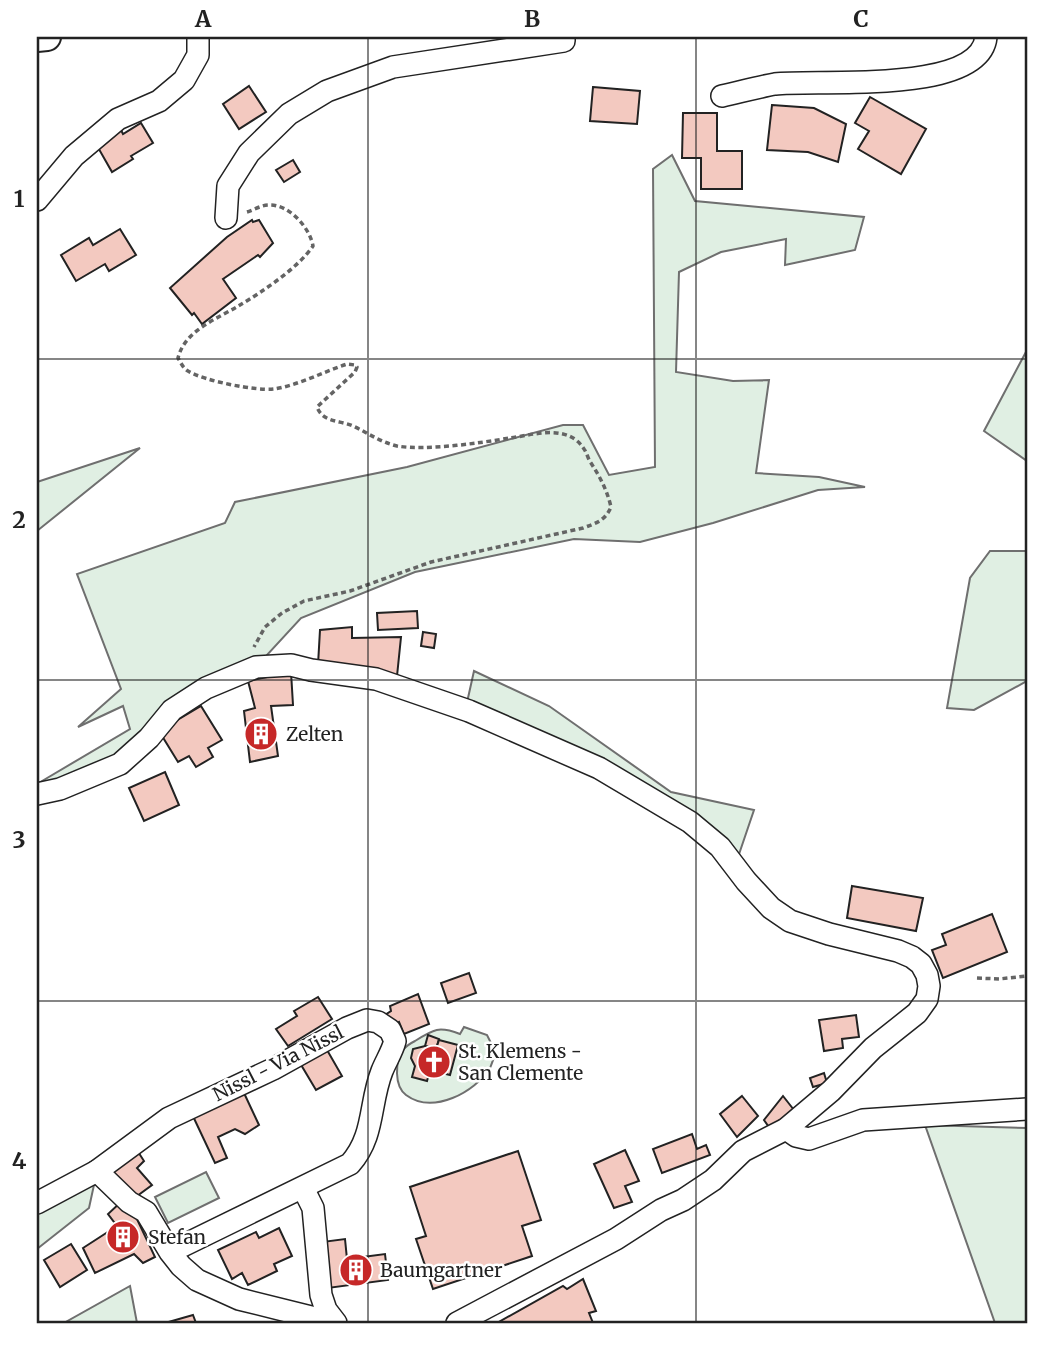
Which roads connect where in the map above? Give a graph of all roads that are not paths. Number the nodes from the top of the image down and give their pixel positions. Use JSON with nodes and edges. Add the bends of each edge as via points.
{"nodes":[{"id":1,"x":47,"y":37,"type":"edge"},
{"id":2,"x":198,"y":37,"type":"edge"},
{"id":3,"x":564,"y":37,"type":"edge"},
{"id":4,"x":986,"y":37,"type":"edge"},
{"id":5,"x":37,"y":38,"type":"edge"},
{"id":6,"x":722,"y":96,"type":"dead end"},
{"id":7,"x":37,"y":200,"type":"edge"},
{"id":8,"x":226,"y":218,"type":"road end"},
{"id":9,"x":37,"y":794,"type":"edge"},
{"id":10,"x":1027,"y":1109,"type":"edge"},
{"id":11,"x":786,"y":1129,"type":"junction"},
{"id":12,"x":97,"y":1171,"type":"junction"},
{"id":13,"x":303,"y":1188,"type":"junction"},
{"id":14,"x":37,"y":1203,"type":"edge"},
{"id":15,"x":170,"y":1252,"type":"junction"},
{"id":16,"x":336,"y":1323,"type":"edge"},
{"id":17,"x":457,"y":1323,"type":"edge"}],
"edges":[{"from":1,"to":5,"type":"main road"},
{"from":2,"to":7,"type":"street","via":[[198,55],[184,80],[159,101],[118,120],[74,156]]},
{"from":3,"to":8,"type":"street","via":[[564,41],[393,66],[327,92],[289,114],[249,153],[228,186]]},
{"from":4,"to":6,"type":"street","via":[[985,45],[969,62],[930,77],[776,84]]},
{"from":9,"to":11,"type":"street","via":[[120,764],[172,710],[206,688],[257,667],[291,665],[376,679],[469,711],[598,768],[690,822],[720,847],[771,908],[790,921],[898,951],[921,964],[927,975],[927,999],[916,1013]]},
{"from":10,"to":11,"type":"street","via":[[863,1120],[809,1139]]},
{"from":11,"to":17,"type":"street","via":[[743,1151],[683,1200]]},
{"from":12,"to":13,"type":"street","name":"Nissl - Via Nissl","via":[[169,1118],[347,1028],[367,1020],[378,1022],[390,1030],[395,1041],[382,1070],[361,1151],[350,1164]]},
{"from":12,"to":14,"type":"street"},
{"from":12,"to":15,"type":"street","via":[[146,1212]]},
{"from":13,"to":15,"type":"street","name":"Nissl - Via Nissl"},
{"from":13,"to":16,"type":"street","via":[[313,1208],[321,1295]]},
{"from":15,"to":16,"type":"street","via":[[197,1280],[216,1291]]}]}
